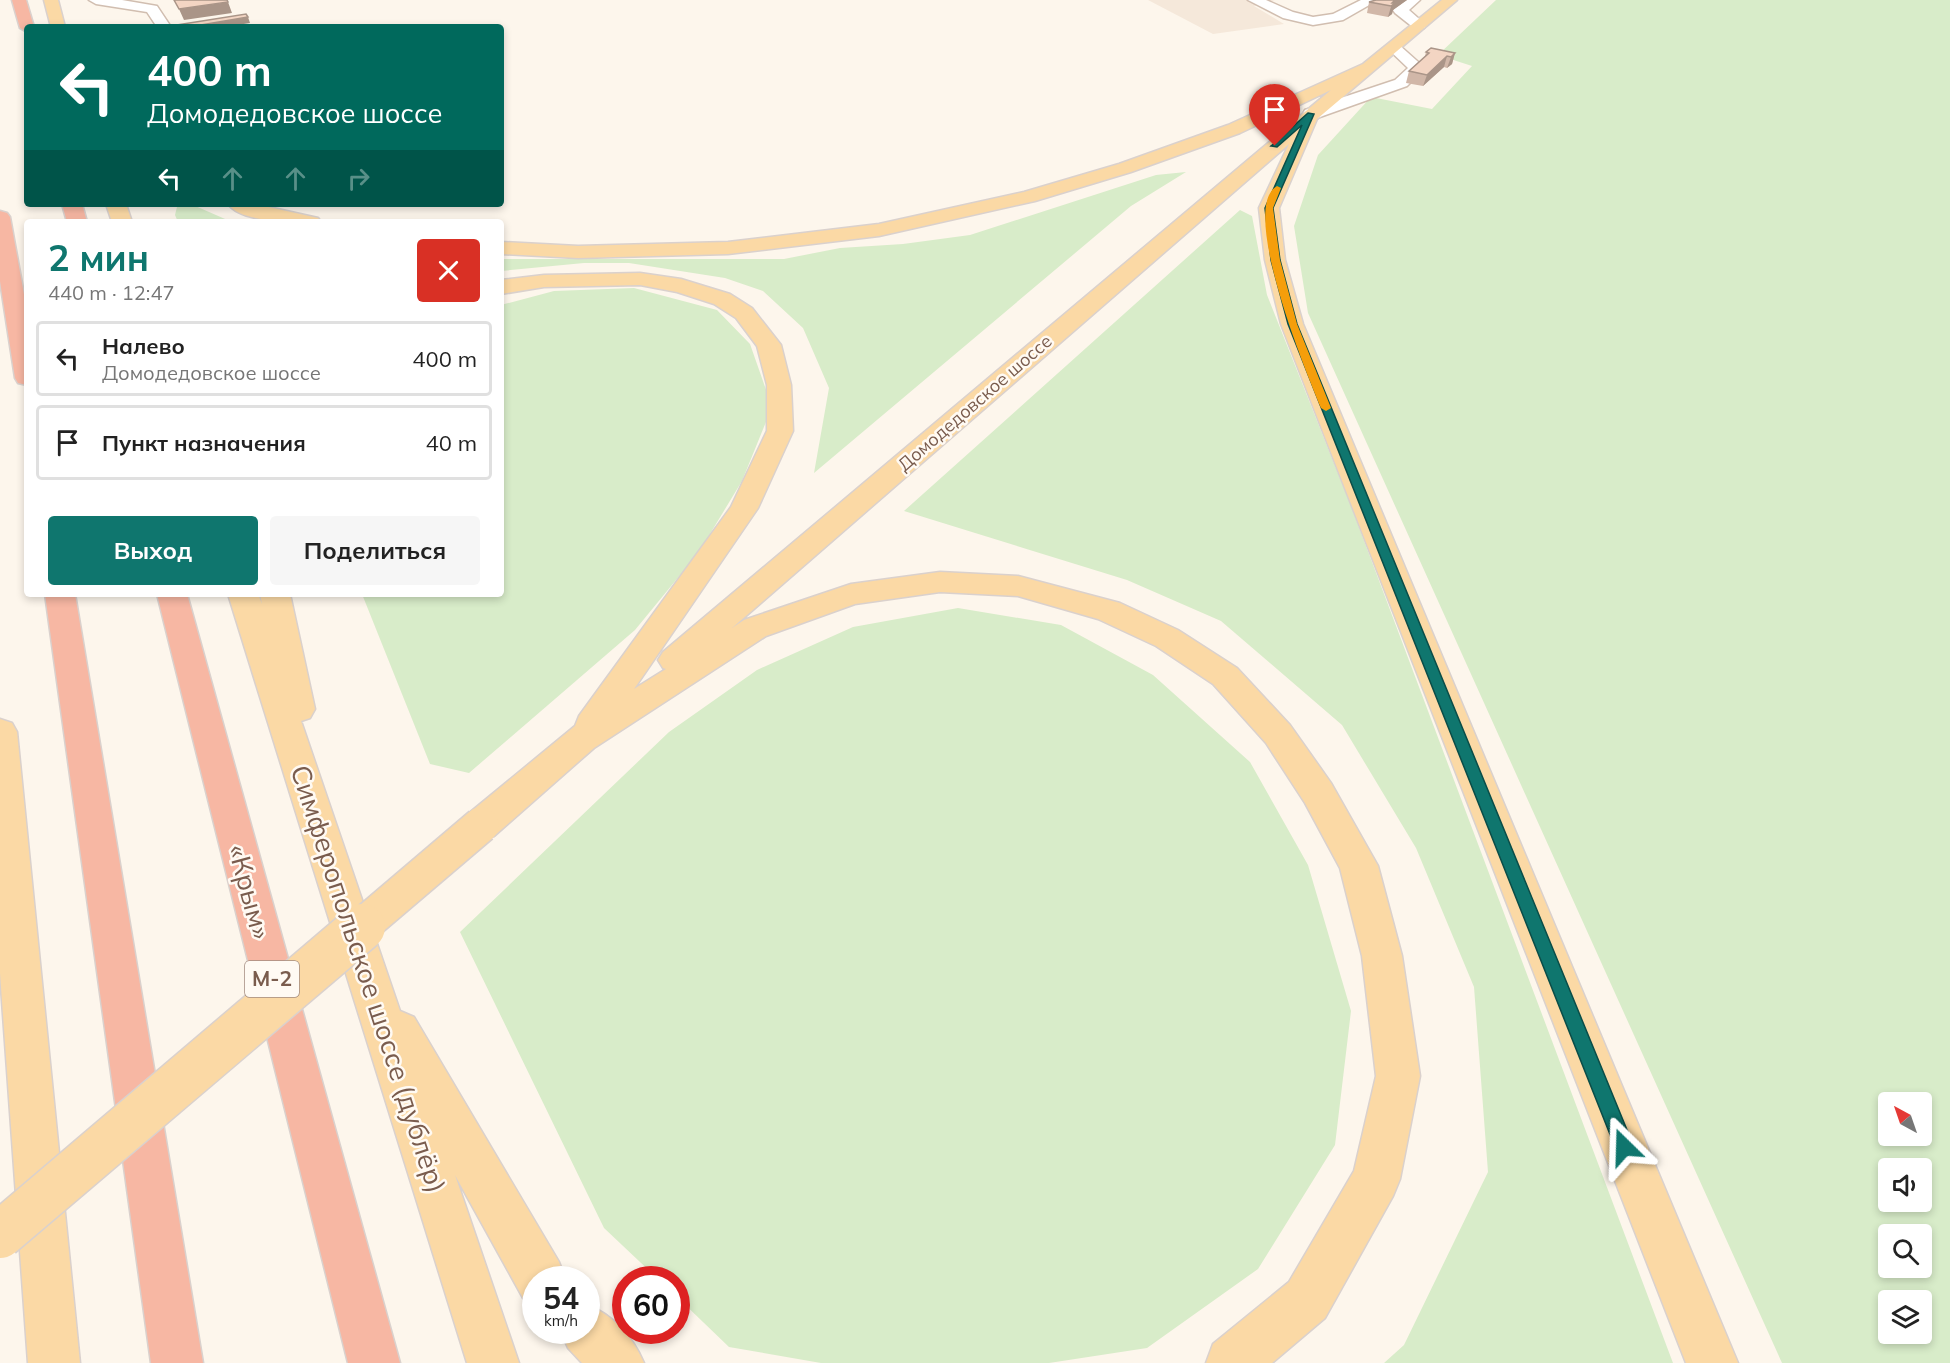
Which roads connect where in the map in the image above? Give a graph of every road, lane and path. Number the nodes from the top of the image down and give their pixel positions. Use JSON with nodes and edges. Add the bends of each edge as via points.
{"nodes":[{"id":1,"x":20,"y":0,"type":"edge"},
{"id":2,"x":51,"y":0,"type":"edge"},
{"id":3,"x":96,"y":0,"type":"edge"},
{"id":4,"x":1255,"y":0,"type":"edge"},
{"id":5,"x":1371,"y":0,"type":"edge"},
{"id":6,"x":1413,"y":0,"type":"edge"},
{"id":7,"x":1450,"y":0,"type":"edge"},
{"id":8,"x":26,"y":24,"type":"edge"},
{"id":9,"x":57,"y":24,"type":"edge"},
{"id":10,"x":162,"y":24,"type":"edge"},
{"id":11,"x":1419,"y":25,"type":"junction"},
{"id":12,"x":1393,"y":47,"type":"junction"},
{"id":13,"x":1368,"y":67,"type":"junction"},
{"id":14,"x":1311,"y":114,"type":"junction"},
{"id":15,"x":245,"y":207,"type":"edge"},
{"id":16,"x":0,"y":217,"type":"edge"},
{"id":17,"x":296,"y":219,"type":"edge"},
{"id":18,"x":504,"y":248,"type":"edge"},
{"id":19,"x":504,"y":287,"type":"edge"},
{"id":20,"x":24,"y":360,"type":"edge"},
{"id":21,"x":60,"y":597,"type":"edge"},
{"id":22,"x":173,"y":597,"type":"edge"},
{"id":23,"x":244,"y":597,"type":"edge"},
{"id":24,"x":276,"y":597,"type":"edge"},
{"id":25,"x":0,"y":732,"type":"edge"},
{"id":26,"x":582,"y":739,"type":"junction"},
{"id":27,"x":324,"y":846,"type":"junction"},
{"id":28,"x":364,"y":970,"type":"junction"},
{"id":29,"x":0,"y":979,"type":"edge"},
{"id":30,"x":32,"y":1087,"type":"junction"},
{"id":31,"x":0,"y":1235,"type":"edge"},
{"id":32,"x":533,"y":1266,"type":"edge"},
{"id":33,"x":600,"y":1344,"type":"edge"},
{"id":34,"x":54,"y":1363,"type":"edge"},
{"id":35,"x":177,"y":1363,"type":"edge"},
{"id":36,"x":374,"y":1363,"type":"edge"},
{"id":37,"x":494,"y":1363,"type":"edge"},
{"id":38,"x":618,"y":1363,"type":"edge"},
{"id":39,"x":1232,"y":1363,"type":"edge"},
{"id":40,"x":1712,"y":1363,"type":"edge"}],
"edges":[{"from":1,"to":8,"type":"highway"},
{"from":2,"to":9,"type":"main road"},
{"from":3,"to":10,"type":"street","via":[[152,9]]},
{"from":4,"to":5,"type":"street","via":[[1317,22],[1346,15]]},
{"from":6,"to":11,"type":"street","via":[[1400,10]]},
{"from":7,"to":11,"type":"main road"},
{"from":11,"to":12,"type":"main road"},
{"from":12,"to":13,"type":"main road"},
{"from":12,"to":14,"type":"street","via":[[1417,68],[1401,83]]},
{"from":13,"to":14,"type":"main road","name":"Домодедовское шоссе"},
{"from":13,"to":18,"type":"main road","via":[[1234,129],[1125,168],[1028,197],[879,230],[728,248],[578,252]]},
{"from":14,"to":26,"type":"main road","name":"Домодедовское шоссе"},
{"from":14,"to":40,"type":"main road","via":[[1269,208],[1275,260],[1292,324]]},
{"from":15,"to":17,"type":"main road"},
{"from":16,"to":20,"type":"highway"},
{"from":19,"to":26,"type":"main road","via":[[544,281],[640,279],[722,299],[744,313],[769,345],[779,385],[780,431],[744,508]]},
{"from":21,"to":35,"type":"highway"},
{"from":22,"to":36,"type":"highway","name":"«Крым»","number":"М-2"},
{"from":23,"to":27,"type":"main road","name":"Симферопольское шоссе (дублёр)"},
{"from":24,"to":27,"type":"main road"},
{"from":25,"to":30,"type":"main road"},
{"from":26,"to":31,"type":"main road","bridge":true},
{"from":26,"to":39,"type":"main road","via":[[755,628],[851,594],[940,582],[1018,586],[1109,612],[1167,638],[1225,676],[1278,734],[1318,793],[1359,866],[1382,956],[1398,1076],[1376,1179],[1307,1300]]},
{"from":27,"to":28,"type":"main road","name":"Симферопольское шоссе (дублёр)"},
{"from":28,"to":32,"type":"main road"},
{"from":28,"to":37,"type":"main road","name":"Симферопольское шоссе (дублёр)"},
{"from":29,"to":30,"type":"main road"},
{"from":30,"to":34,"type":"main road"},
{"from":33,"to":38,"type":"main road"}]}
